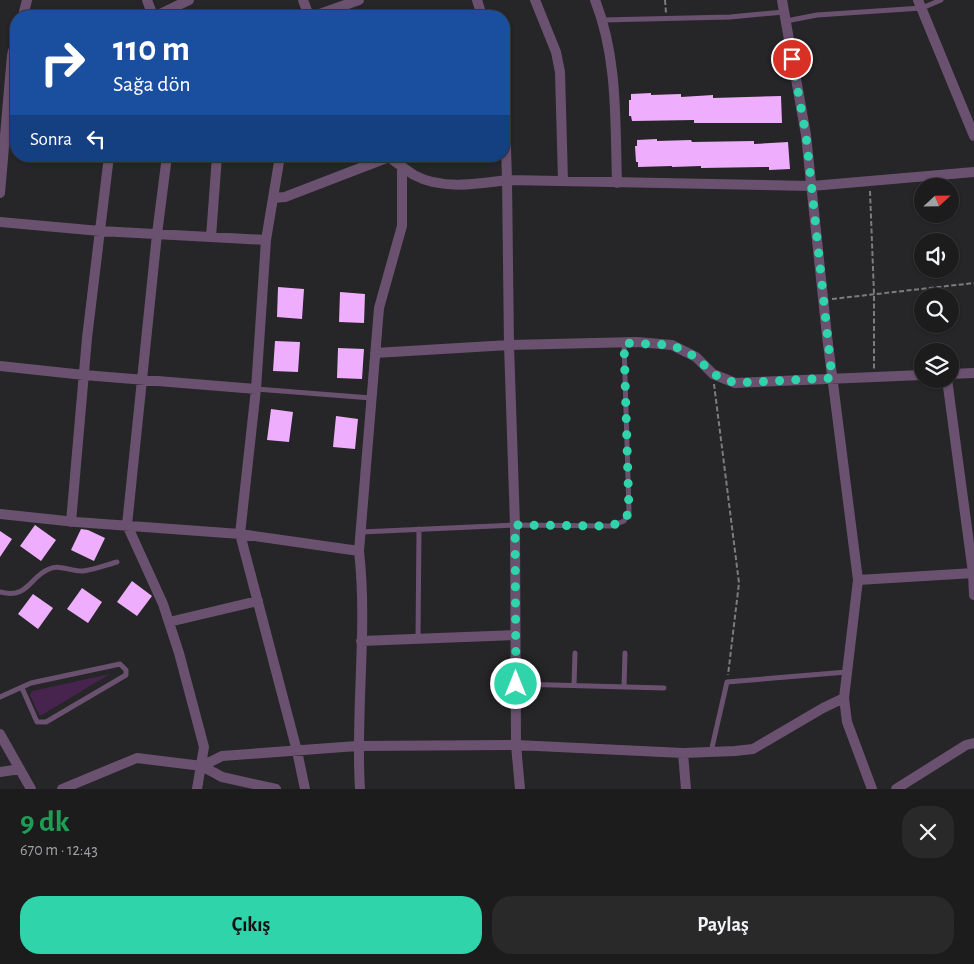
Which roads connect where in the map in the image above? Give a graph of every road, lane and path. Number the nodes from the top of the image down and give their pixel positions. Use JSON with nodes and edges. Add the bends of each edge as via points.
{"nodes":[{"id":1,"x":189,"y":0,"type":"edge"},
{"id":2,"x":360,"y":0,"type":"edge"},
{"id":3,"x":535,"y":0,"type":"edge"},
{"id":4,"x":595,"y":0,"type":"edge"},
{"id":5,"x":665,"y":0,"type":"edge"},
{"id":6,"x":782,"y":0,"type":"edge"},
{"id":7,"x":941,"y":0,"type":"edge"},
{"id":8,"x":920,"y":4,"type":"edge"},
{"id":9,"x":167,"y":10,"type":"edge"},
{"id":10,"x":331,"y":10,"type":"edge"},
{"id":11,"x":785,"y":16,"type":"junction"},
{"id":12,"x":666,"y":18,"type":"junction"},
{"id":13,"x":603,"y":20,"type":"junction"},
{"id":14,"x":10,"y":100,"type":"edge"},
{"id":15,"x":974,"y":136,"type":"edge"},
{"id":16,"x":108,"y":162,"type":"edge"},
{"id":17,"x":166,"y":162,"type":"edge"},
{"id":18,"x":217,"y":162,"type":"edge"},
{"id":19,"x":279,"y":162,"type":"edge"},
{"id":20,"x":376,"y":162,"type":"edge"},
{"id":21,"x":396,"y":162,"type":"edge"},
{"id":22,"x":506,"y":162,"type":"edge"},
{"id":23,"x":402,"y":166,"type":"junction"},
{"id":24,"x":974,"y":172,"type":"edge"},
{"id":25,"x":507,"y":180,"type":"junction"},
{"id":26,"x":563,"y":181,"type":"junction"},
{"id":27,"x":870,"y":181,"type":"junction"},
{"id":28,"x":617,"y":183,"type":"junction"},
{"id":29,"x":812,"y":186,"type":"junction"},
{"id":30,"x":0,"y":193,"type":"edge"},
{"id":31,"x":273,"y":198,"type":"junction"},
{"id":32,"x":0,"y":222,"type":"edge"},
{"id":33,"x":100,"y":231,"type":"junction"},
{"id":34,"x":157,"y":234,"type":"junction"},
{"id":35,"x":211,"y":237,"type":"junction"},
{"id":36,"x":266,"y":240,"type":"junction"},
{"id":37,"x":974,"y":283,"type":"edge"},
{"id":38,"x":874,"y":294,"type":"junction"},
{"id":39,"x":824,"y":300,"type":"junction"},
{"id":40,"x":624,"y":343,"type":"junction"},
{"id":41,"x":509,"y":345,"type":"junction"},
{"id":42,"x":375,"y":353,"type":"junction"},
{"id":43,"x":0,"y":366,"type":"edge"},
{"id":44,"x":974,"y":373,"type":"edge"},
{"id":45,"x":713,"y":374,"type":"junction"},
{"id":46,"x":959,"y":374,"type":"edge"},
{"id":47,"x":84,"y":375,"type":"junction"},
{"id":48,"x":914,"y":375,"type":"edge"},
{"id":49,"x":874,"y":376,"type":"junction"},
{"id":50,"x":143,"y":378,"type":"junction"},
{"id":51,"x":832,"y":378,"type":"junction"},
{"id":52,"x":948,"y":388,"type":"edge"},
{"id":53,"x":256,"y":389,"type":"junction"},
{"id":54,"x":372,"y":398,"type":"junction"},
{"id":55,"x":0,"y":514,"type":"edge"},
{"id":56,"x":72,"y":522,"type":"junction"},
{"id":57,"x":127,"y":525,"type":"junction"},
{"id":58,"x":515,"y":525,"type":"junction"},
{"id":59,"x":419,"y":529,"type":"junction"},
{"id":60,"x":360,"y":532,"type":"junction"},
{"id":61,"x":240,"y":534,"type":"junction"},
{"id":62,"x":359,"y":551,"type":"junction"},
{"id":63,"x":117,"y":562,"type":"dead end"},
{"id":64,"x":974,"y":573,"type":"edge"},
{"id":65,"x":858,"y":580,"type":"junction"},
{"id":66,"x":0,"y":592,"type":"edge"},
{"id":67,"x":974,"y":595,"type":"edge"},
{"id":68,"x":258,"y":601,"type":"junction"},
{"id":69,"x":169,"y":622,"type":"junction"},
{"id":70,"x":516,"y":635,"type":"junction"},
{"id":71,"x":418,"y":639,"type":"junction"},
{"id":72,"x":361,"y":641,"type":"junction"},
{"id":73,"x":575,"y":653,"type":"dead end"},
{"id":74,"x":625,"y":654,"type":"dead end"},
{"id":75,"x":848,"y":672,"type":"junction"},
{"id":76,"x":727,"y":682,"type":"junction"},
{"id":77,"x":516,"y":684,"type":"junction"},
{"id":78,"x":574,"y":685,"type":"junction"},
{"id":79,"x":624,"y":687,"type":"junction"},
{"id":80,"x":22,"y":688,"type":"junction"},
{"id":81,"x":664,"y":688,"type":"dead end"},
{"id":82,"x":0,"y":697,"type":"edge"},
{"id":83,"x":844,"y":698,"type":"junction"},
{"id":84,"x":0,"y":734,"type":"edge"},
{"id":85,"x":974,"y":743,"type":"edge"},
{"id":86,"x":516,"y":745,"type":"junction"},
{"id":87,"x":358,"y":746,"type":"junction"},
{"id":88,"x":297,"y":752,"type":"junction"},
{"id":89,"x":711,"y":752,"type":"junction"},
{"id":90,"x":684,"y":753,"type":"junction"},
{"id":91,"x":202,"y":766,"type":"junction"},
{"id":92,"x":20,"y":769,"type":"junction"},
{"id":93,"x":0,"y":772,"type":"edge"},
{"id":94,"x":31,"y":789,"type":"edge"},
{"id":95,"x":62,"y":789,"type":"edge"},
{"id":96,"x":197,"y":789,"type":"edge"},
{"id":97,"x":276,"y":789,"type":"edge"},
{"id":98,"x":305,"y":789,"type":"edge"},
{"id":99,"x":360,"y":789,"type":"edge"},
{"id":100,"x":520,"y":789,"type":"edge"},
{"id":101,"x":686,"y":789,"type":"edge"},
{"id":102,"x":872,"y":789,"type":"edge"},
{"id":103,"x":896,"y":789,"type":"edge"}],
"edges":[{"from":1,"to":9,"type":"street"},
{"from":2,"to":10,"type":"street"},
{"from":3,"to":26,"type":"street","via":[[556,52],[560,72]]},
{"from":4,"to":13,"type":"street"},
{"from":5,"to":12,"type":"path"},
{"from":6,"to":11,"type":"street"},
{"from":7,"to":8,"type":"lane"},
{"from":8,"to":11,"type":"lane"},
{"from":8,"to":15,"type":"street"},
{"from":11,"to":12,"type":"lane"},
{"from":11,"to":29,"type":"street"},
{"from":12,"to":13,"type":"lane"},
{"from":13,"to":28,"type":"street","via":[[613,73]]},
{"from":14,"to":30,"type":"street"},
{"from":16,"to":33,"type":"street"},
{"from":17,"to":34,"type":"street"},
{"from":18,"to":35,"type":"street"},
{"from":19,"to":31,"type":"street"},
{"from":20,"to":31,"type":"street","via":[[285,198]]},
{"from":21,"to":23,"type":"street"},
{"from":22,"to":25,"type":"street"},
{"from":23,"to":25,"type":"street","via":[[416,176],[442,183]]},
{"from":23,"to":42,"type":"street","via":[[402,226],[379,308]]},
{"from":24,"to":27,"type":"street"},
{"from":25,"to":26,"type":"street"},
{"from":25,"to":41,"type":"street"},
{"from":26,"to":28,"type":"street"},
{"from":27,"to":29,"type":"street"},
{"from":27,"to":38,"type":"path"},
{"from":28,"to":29,"type":"street"},
{"from":29,"to":39,"type":"street"},
{"from":31,"to":36,"type":"street"},
{"from":32,"to":33,"type":"street"},
{"from":33,"to":34,"type":"street"},
{"from":33,"to":47,"type":"street"},
{"from":34,"to":35,"type":"street"},
{"from":34,"to":50,"type":"street"},
{"from":35,"to":36,"type":"street"},
{"from":36,"to":53,"type":"street"},
{"from":37,"to":38,"type":"path"},
{"from":38,"to":39,"type":"path"},
{"from":38,"to":49,"type":"path"},
{"from":39,"to":51,"type":"street"},
{"from":40,"to":41,"type":"street"},
{"from":40,"to":45,"type":"street","via":[[672,345],[696,357]]},
{"from":40,"to":58,"type":"lane","via":[[627,517],[620,524],[610,526]]},
{"from":41,"to":42,"type":"street"},
{"from":41,"to":58,"type":"street"},
{"from":42,"to":54,"type":"street"},
{"from":43,"to":47,"type":"street"},
{"from":44,"to":46,"type":"street"},
{"from":45,"to":51,"type":"street","via":[[735,383]]},
{"from":45,"to":76,"type":"path","via":[[739,583]]},
{"from":47,"to":50,"type":"street"},
{"from":47,"to":56,"type":"street"},
{"from":48,"to":49,"type":"street"},
{"from":49,"to":51,"type":"street"},
{"from":50,"to":53,"type":"street"},
{"from":50,"to":57,"type":"street"},
{"from":51,"to":65,"type":"street"},
{"from":52,"to":64,"type":"street"},
{"from":53,"to":54,"type":"lane"},
{"from":53,"to":61,"type":"street"},
{"from":54,"to":60,"type":"street"},
{"from":55,"to":56,"type":"street"},
{"from":56,"to":57,"type":"street"},
{"from":57,"to":61,"type":"street"},
{"from":57,"to":69,"type":"street"},
{"from":58,"to":59,"type":"lane"},
{"from":58,"to":70,"type":"street"},
{"from":59,"to":60,"type":"lane"},
{"from":59,"to":71,"type":"lane"},
{"from":60,"to":62,"type":"street"},
{"from":61,"to":62,"type":"street"},
{"from":61,"to":68,"type":"street"},
{"from":62,"to":72,"type":"street","via":[[363,584]]},
{"from":63,"to":66,"type":"lane","via":[[85,571],[59,567],[49,569],[21,591],[13,594]]},
{"from":64,"to":65,"type":"street"},
{"from":64,"to":67,"type":"street"},
{"from":65,"to":75,"type":"street"},
{"from":68,"to":69,"type":"street"},
{"from":68,"to":88,"type":"street"},
{"from":69,"to":91,"type":"street","via":[[204,747]]},
{"from":70,"to":71,"type":"street"},
{"from":70,"to":77,"type":"street"},
{"from":71,"to":72,"type":"street"},
{"from":72,"to":87,"type":"street"},
{"from":73,"to":78,"type":"lane"},
{"from":74,"to":79,"type":"lane"},
{"from":75,"to":76,"type":"lane"},
{"from":75,"to":83,"type":"street"},
{"from":76,"to":89,"type":"lane"},
{"from":77,"to":78,"type":"lane"},
{"from":77,"to":86,"type":"street"},
{"from":78,"to":79,"type":"lane"},
{"from":79,"to":81,"type":"lane"},
{"from":80,"to":80,"type":"lane","via":[[31,683],[120,664],[126,670],[126,676],[46,722],[37,722]]},
{"from":80,"to":82,"type":"lane"},
{"from":83,"to":89,"type":"street","via":[[753,749]]},
{"from":83,"to":102,"type":"street","via":[[847,722]]},
{"from":84,"to":92,"type":"street"},
{"from":85,"to":103,"type":"street"},
{"from":86,"to":87,"type":"street"},
{"from":86,"to":90,"type":"street"},
{"from":86,"to":100,"type":"street"},
{"from":87,"to":88,"type":"street"},
{"from":87,"to":99,"type":"street"},
{"from":88,"to":91,"type":"street","via":[[222,756]]},
{"from":88,"to":98,"type":"street"},
{"from":89,"to":90,"type":"street"},
{"from":90,"to":101,"type":"street"},
{"from":91,"to":95,"type":"street","via":[[137,758]]},
{"from":91,"to":96,"type":"street"},
{"from":91,"to":97,"type":"street","via":[[222,778]]},
{"from":92,"to":93,"type":"street"},
{"from":92,"to":94,"type":"street"}]}
